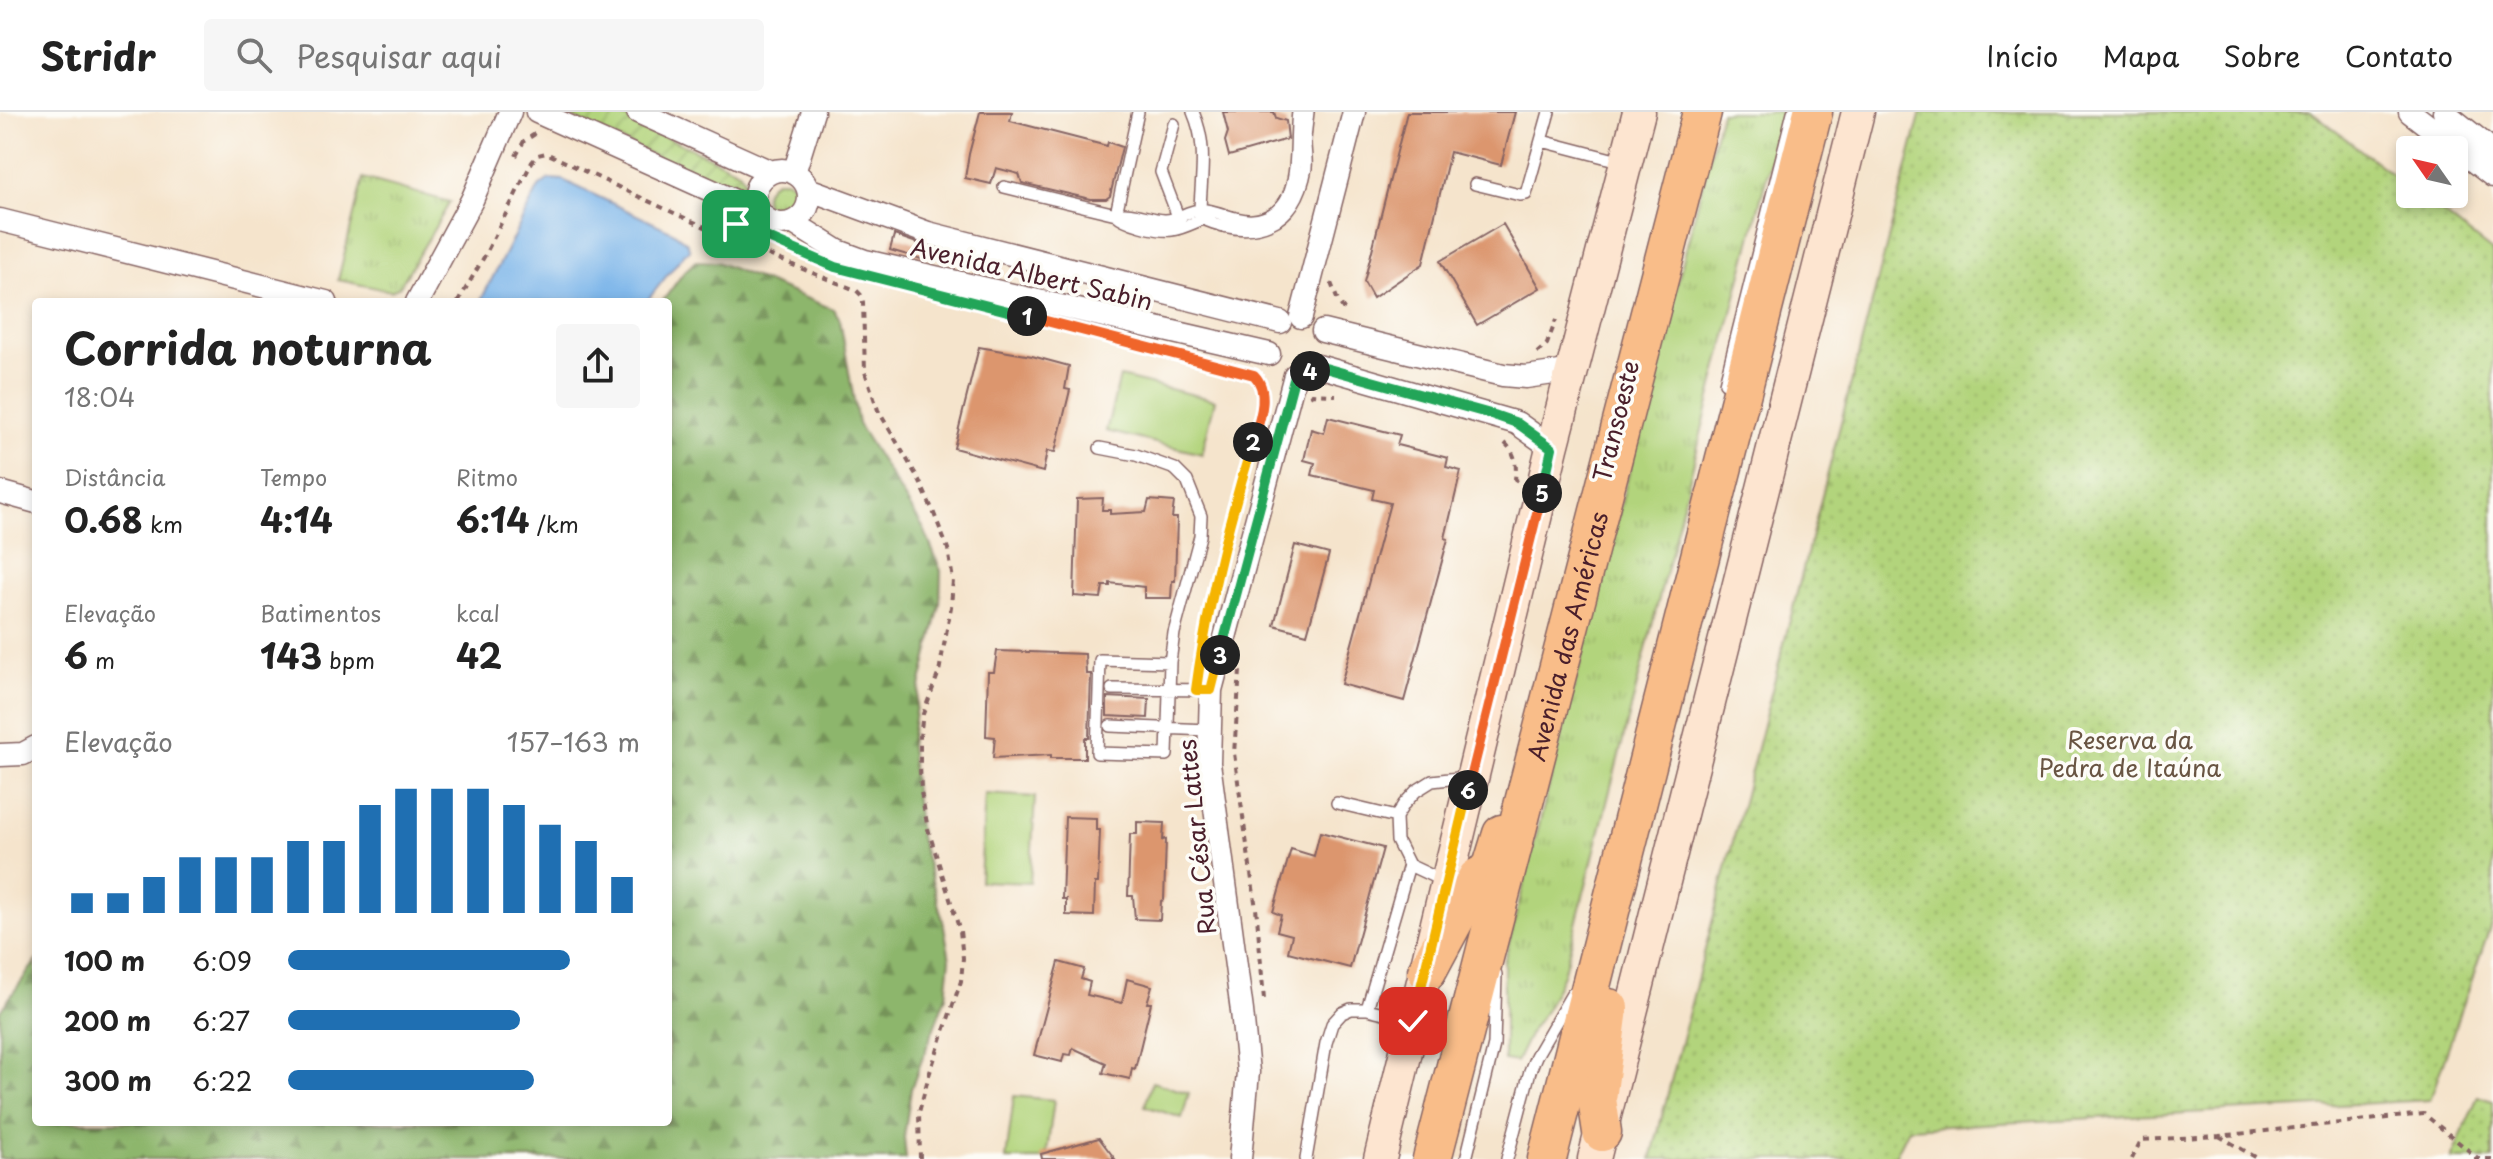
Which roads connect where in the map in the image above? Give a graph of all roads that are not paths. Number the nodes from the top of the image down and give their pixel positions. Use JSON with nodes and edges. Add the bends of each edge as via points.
{"nodes":[{"id":1,"x":510,"y":112,"type":"edge"},
{"id":2,"x":537,"y":112,"type":"edge"},
{"id":3,"x":638,"y":112,"type":"edge"},
{"id":4,"x":813,"y":112,"type":"edge"},
{"id":5,"x":1138,"y":112,"type":"edge"},
{"id":6,"x":1193,"y":112,"type":"edge"},
{"id":7,"x":1298,"y":112,"type":"edge"},
{"id":8,"x":1308,"y":112,"type":"edge"},
{"id":9,"x":1354,"y":112,"type":"edge"},
{"id":10,"x":1549,"y":112,"type":"edge"},
{"id":11,"x":1639,"y":112,"type":"edge"},
{"id":12,"x":1702,"y":112,"type":"edge"},
{"id":13,"x":1858,"y":112,"type":"edge"},
{"id":14,"x":2410,"y":112,"type":"edge"},
{"id":15,"x":2444,"y":112,"type":"edge"},
{"id":16,"x":1809,"y":118,"type":"edge"},
{"id":17,"x":1174,"y":124,"type":"dead end"},
{"id":18,"x":1542,"y":141,"type":"junction"},
{"id":19,"x":2493,"y":151,"type":"edge"},
{"id":20,"x":1626,"y":162,"type":"junction"},
{"id":21,"x":771,"y":172,"type":"junction"},
{"id":22,"x":2493,"y":176,"type":"edge"},
{"id":23,"x":801,"y":181,"type":"junction"},
{"id":24,"x":1475,"y":184,"type":"dead end"},
{"id":25,"x":1004,"y":187,"type":"dead end"},
{"id":26,"x":1200,"y":210,"type":"junction"},
{"id":27,"x":1116,"y":214,"type":"junction"},
{"id":28,"x":0,"y":220,"type":"edge"},
{"id":29,"x":755,"y":221,"type":"junction"},
{"id":30,"x":792,"y":222,"type":"junction"},
{"id":31,"x":1180,"y":222,"type":"junction"},
{"id":32,"x":310,"y":298,"type":"edge"},
{"id":33,"x":419,"y":298,"type":"edge"},
{"id":34,"x":1291,"y":319,"type":"junction"},
{"id":35,"x":1323,"y":331,"type":"junction"},
{"id":36,"x":1269,"y":354,"type":"junction"},
{"id":37,"x":1318,"y":366,"type":"junction"},
{"id":38,"x":1574,"y":370,"type":"junction"},
{"id":39,"x":1295,"y":375,"type":"junction"},
{"id":40,"x":1723,"y":389,"type":"dead end"},
{"id":41,"x":1100,"y":448,"type":"dead end"},
{"id":42,"x":1552,"y":448,"type":"junction"},
{"id":43,"x":0,"y":492,"type":"edge"},
{"id":44,"x":32,"y":501,"type":"edge"},
{"id":45,"x":1170,"y":662,"type":"junction"},
{"id":46,"x":1112,"y":689,"type":"dead end"},
{"id":47,"x":1169,"y":690,"type":"junction"},
{"id":48,"x":1211,"y":690,"type":"junction"},
{"id":49,"x":1110,"y":726,"type":"dead end"},
{"id":50,"x":1168,"y":727,"type":"junction"},
{"id":51,"x":1209,"y":730,"type":"junction"},
{"id":52,"x":32,"y":749,"type":"edge"},
{"id":53,"x":0,"y":755,"type":"edge"},
{"id":54,"x":1538,"y":756,"type":"junction"},
{"id":55,"x":1471,"y":777,"type":"junction"},
{"id":56,"x":1337,"y":803,"type":"dead end"},
{"id":57,"x":1636,"y":814,"type":"junction"},
{"id":58,"x":1396,"y":817,"type":"junction"},
{"id":59,"x":1409,"y":865,"type":"junction"},
{"id":60,"x":1446,"y":883,"type":"junction"},
{"id":61,"x":1500,"y":954,"type":"dead end"},
{"id":62,"x":1496,"y":970,"type":"junction"},
{"id":63,"x":1427,"y":971,"type":"junction"},
{"id":64,"x":1576,"y":979,"type":"dead end"},
{"id":65,"x":1572,"y":994,"type":"junction"},
{"id":66,"x":1367,"y":1009,"type":"junction"},
{"id":67,"x":1413,"y":1021,"type":"junction"},
{"id":68,"x":1482,"y":1028,"type":"dead end"},
{"id":69,"x":1560,"y":1039,"type":"dead end"},
{"id":70,"x":1598,"y":1145,"type":"edge"},
{"id":71,"x":1240,"y":1159,"type":"edge"},
{"id":72,"x":1306,"y":1159,"type":"edge"},
{"id":73,"x":1380,"y":1159,"type":"edge"},
{"id":74,"x":1432,"y":1159,"type":"edge"},
{"id":75,"x":1466,"y":1159,"type":"edge"},
{"id":76,"x":1507,"y":1159,"type":"edge"},
{"id":77,"x":1547,"y":1159,"type":"edge"}],
"edges":[{"from":1,"to":33,"type":"street","via":[[472,200]]},
{"from":2,"to":29,"type":"street"},
{"from":3,"to":21,"type":"street"},
{"from":4,"to":23,"type":"street"},
{"from":5,"to":27,"type":"lane"},
{"from":6,"to":26,"type":"lane","via":[[1204,157]]},
{"from":7,"to":26,"type":"lane","via":[[1295,177],[1277,209],[1253,220]]},
{"from":8,"to":31,"type":"lane","via":[[1307,165],[1300,193],[1279,219],[1247,230],[1203,219]]},
{"from":9,"to":34,"type":"street"},
{"from":10,"to":18,"type":"lane"},
{"from":11,"to":20,"type":"main road"},
{"from":12,"to":54,"type":"highway","name":"Avenida das Américas"},
{"from":13,"to":70,"type":"main road"},
{"from":14,"to":22,"type":"street"},
{"from":15,"to":19,"type":"street"},
{"from":16,"to":40,"type":"lane"},
{"from":16,"to":57,"type":"highway"},
{"from":17,"to":31,"type":"lane","via":[[1161,172]]},
{"from":18,"to":20,"type":"lane"},
{"from":18,"to":24,"type":"lane","via":[[1523,196]]},
{"from":20,"to":38,"type":"main road"},
{"from":21,"to":23,"type":"street","via":[[786,170]]},
{"from":21,"to":29,"type":"street","via":[[757,185]]},
{"from":23,"to":30,"type":"street","via":[[809,197],[804,212]]},
{"from":23,"to":34,"type":"street","name":"Avenida Albert Sabin","via":[[928,233]]},
{"from":25,"to":27,"type":"lane"},
{"from":26,"to":31,"type":"lane"},
{"from":27,"to":31,"type":"lane"},
{"from":28,"to":32,"type":"street"},
{"from":29,"to":30,"type":"street"},
{"from":30,"to":36,"type":"street","name":"Avenida Albert Sabin","via":[[865,261]]},
{"from":34,"to":35,"type":"street","via":[[1310,319]]},
{"from":34,"to":36,"type":"street","via":[[1270,336]]},
{"from":35,"to":37,"type":"street","via":[[1326,349]]},
{"from":35,"to":38,"type":"street","via":[[1503,375]]},
{"from":36,"to":39,"type":"street","via":[[1279,368]]},
{"from":37,"to":39,"type":"street"},
{"from":37,"to":42,"type":"street","via":[[1517,423]]},
{"from":38,"to":42,"type":"main road"},
{"from":39,"to":48,"type":"street","name":"Rua César Lattes"},
{"from":41,"to":45,"type":"lane","via":[[1175,469],[1187,481],[1201,516]]},
{"from":42,"to":55,"type":"main road"},
{"from":43,"to":44,"type":"street"},
{"from":45,"to":47,"type":"lane"},
{"from":45,"to":50,"type":"lane","via":[[1100,660],[1097,753],[1167,755]]},
{"from":46,"to":47,"type":"lane"},
{"from":47,"to":48,"type":"lane"},
{"from":47,"to":50,"type":"lane"},
{"from":48,"to":51,"type":"street","name":"Rua César Lattes"},
{"from":49,"to":50,"type":"lane"},
{"from":50,"to":51,"type":"lane"},
{"from":51,"to":71,"type":"street","name":"Rua César Lattes","via":[[1248,1072]]},
{"from":52,"to":53,"type":"street"},
{"from":54,"to":63,"type":"highway","via":[[1512,799],[1491,870],[1477,878]]},
{"from":54,"to":74,"type":"highway","name":"Avenida das Américas"},
{"from":55,"to":58,"type":"lane","via":[[1432,781],[1416,791]]},
{"from":55,"to":60,"type":"main road"},
{"from":56,"to":58,"type":"lane"},
{"from":57,"to":70,"type":"highway","via":[[1637,860],[1598,1074]]},
{"from":57,"to":77,"type":"highway"},
{"from":58,"to":59,"type":"lane","via":[[1397,841]]},
{"from":59,"to":60,"type":"lane"},
{"from":59,"to":66,"type":"lane"},
{"from":60,"to":63,"type":"main road"},
{"from":61,"to":62,"type":"lane"},
{"from":62,"to":68,"type":"lane"},
{"from":62,"to":75,"type":"lane","via":[[1494,1045]]},
{"from":63,"to":67,"type":"main road"},
{"from":64,"to":65,"type":"lane"},
{"from":65,"to":69,"type":"lane"},
{"from":65,"to":76,"type":"lane","via":[[1530,1071]]},
{"from":66,"to":67,"type":"lane"},
{"from":66,"to":72,"type":"lane","via":[[1351,1009],[1332,1024]]},
{"from":67,"to":73,"type":"main road"}]}
